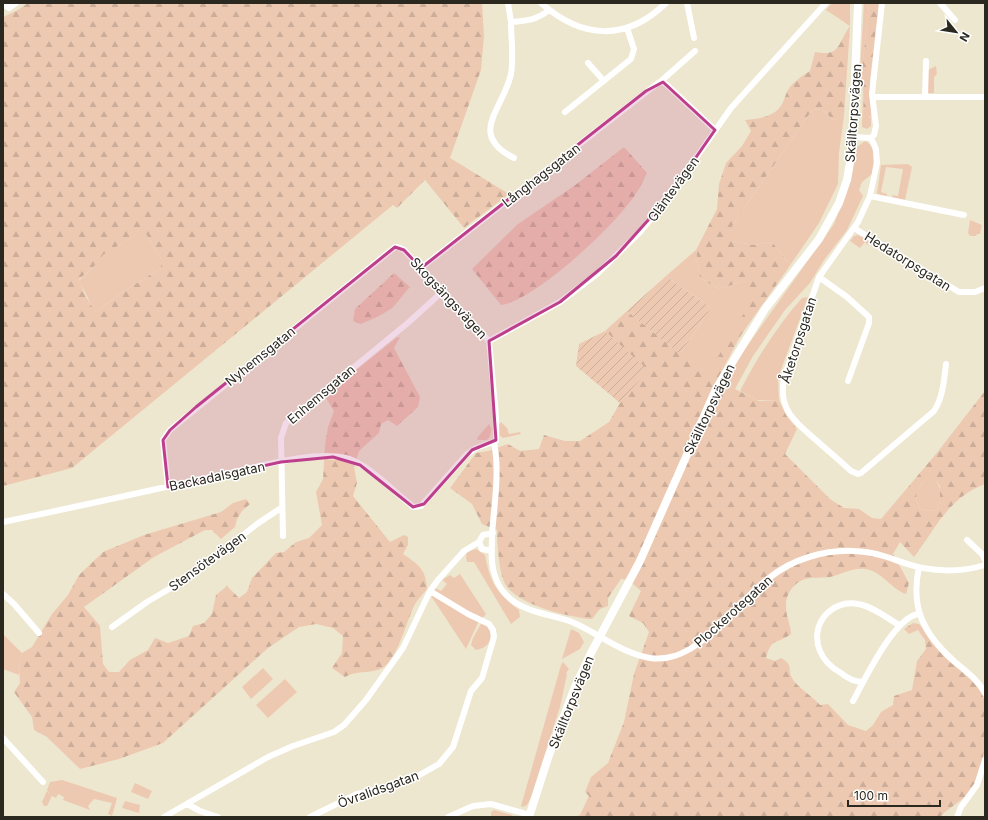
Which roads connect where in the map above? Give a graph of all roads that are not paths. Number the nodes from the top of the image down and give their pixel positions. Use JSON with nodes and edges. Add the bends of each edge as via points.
{"nodes":[{"id":1,"x":16,"y":3,"type":"edge"},
{"id":2,"x":508,"y":3,"type":"edge"},
{"id":3,"x":541,"y":3,"type":"edge"},
{"id":4,"x":666,"y":3,"type":"edge"},
{"id":5,"x":687,"y":3,"type":"edge"},
{"id":6,"x":826,"y":3,"type":"edge"},
{"id":7,"x":858,"y":3,"type":"edge"},
{"id":8,"x":882,"y":3,"type":"edge"},
{"id":9,"x":940,"y":3,"type":"edge"},
{"id":10,"x":3,"y":4,"type":"edge"},
{"id":11,"x":659,"y":6,"type":"edge"},
{"id":12,"x":549,"y":10,"type":"junction"},
{"id":13,"x":956,"y":20,"type":"dead end"},
{"id":14,"x":510,"y":22,"type":"junction"},
{"id":15,"x":627,"y":28,"type":"junction"},
{"id":16,"x":694,"y":38,"type":"dead end"},
{"id":17,"x":695,"y":50,"type":"dead end"},
{"id":18,"x":926,"y":61,"type":"dead end"},
{"id":19,"x":588,"y":63,"type":"dead end"},
{"id":20,"x":604,"y":82,"type":"junction"},
{"id":21,"x":660,"y":82,"type":"junction"},
{"id":22,"x":873,"y":97,"type":"junction"},
{"id":23,"x":925,"y":97,"type":"junction"},
{"id":24,"x":985,"y":97,"type":"edge"},
{"id":25,"x":565,"y":112,"type":"dead end"},
{"id":26,"x":714,"y":130,"type":"junction"},
{"id":27,"x":853,"y":137,"type":"junction"},
{"id":28,"x":871,"y":138,"type":"junction"},
{"id":29,"x":514,"y":158,"type":"dead end"},
{"id":30,"x":870,"y":196,"type":"junction"},
{"id":31,"x":964,"y":215,"type":"dead end"},
{"id":32,"x":854,"y":228,"type":"junction"},
{"id":33,"x":398,"y":247,"type":"joint"},
{"id":34,"x":421,"y":268,"type":"junction"},
{"id":35,"x":819,"y":277,"type":"junction"},
{"id":36,"x":985,"y":288,"type":"edge"},
{"id":37,"x":443,"y":291,"type":"junction"},
{"id":38,"x":489,"y":341,"type":"junction"},
{"id":39,"x":946,"y":364,"type":"dead end"},
{"id":40,"x":848,"y":381,"type":"dead end"},
{"id":41,"x":494,"y":442,"type":"junction"},
{"id":42,"x":281,"y":462,"type":"junction"},
{"id":43,"x":168,"y":487,"type":"junction"},
{"id":44,"x":281,"y":508,"type":"junction"},
{"id":45,"x":3,"y":522,"type":"edge"},
{"id":46,"x":493,"y":533,"type":"junction"},
{"id":47,"x":283,"y":536,"type":"dead end"},
{"id":48,"x":967,"y":540,"type":"dead end"},
{"id":49,"x":479,"y":542,"type":"junction"},
{"id":50,"x":492,"y":551,"type":"junction"},
{"id":51,"x":985,"y":560,"type":"edge"},
{"id":52,"x":985,"y":565,"type":"edge"},
{"id":53,"x":919,"y":567,"type":"junction"},
{"id":54,"x":430,"y":591,"type":"junction"},
{"id":55,"x":3,"y":594,"type":"edge"},
{"id":56,"x":918,"y":614,"type":"junction"},
{"id":57,"x":899,"y":625,"type":"junction"},
{"id":58,"x":112,"y":628,"type":"dead end"},
{"id":59,"x":39,"y":632,"type":"dead end"},
{"id":60,"x":599,"y":636,"type":"junction"},
{"id":61,"x":863,"y":682,"type":"junction"},
{"id":62,"x":983,"y":687,"type":"edge"},
{"id":63,"x":985,"y":693,"type":"edge"},
{"id":64,"x":852,"y":701,"type":"dead end"},
{"id":65,"x":3,"y":738,"type":"edge"},
{"id":66,"x":985,"y":760,"type":"edge"},
{"id":67,"x":983,"y":777,"type":"edge"},
{"id":68,"x":43,"y":782,"type":"dead end"},
{"id":69,"x":187,"y":804,"type":"junction"},
{"id":70,"x":529,"y":816,"type":"edge"},
{"id":71,"x":164,"y":817,"type":"edge"},
{"id":72,"x":218,"y":817,"type":"edge"},
{"id":73,"x":310,"y":817,"type":"edge"},
{"id":74,"x":448,"y":817,"type":"edge"},
{"id":75,"x":957,"y":817,"type":"edge"}],
"edges":[{"from":1,"to":10,"type":"street","via":[[9,8]]},
{"from":2,"to":14,"type":"street"},
{"from":3,"to":12,"type":"street"},
{"from":4,"to":11,"type":"street"},
{"from":5,"to":16,"type":"street"},
{"from":6,"to":26,"type":"street","name":"Gläntevägen"},
{"from":7,"to":27,"type":"street","name":"Skälltorpsvägen"},
{"from":8,"to":22,"type":"street"},
{"from":9,"to":13,"type":"street"},
{"from":11,"to":15,"type":"street","via":[[644,21]]},
{"from":12,"to":14,"type":"street","via":[[533,20]]},
{"from":12,"to":15,"type":"street","via":[[586,29],[609,31]]},
{"from":14,"to":29,"type":"street","via":[[510,76],[490,126],[490,134],[492,142],[500,151]]},
{"from":15,"to":20,"type":"street","via":[[634,49],[633,55]]},
{"from":17,"to":21,"type":"street","name":"Långhagsgatan"},
{"from":18,"to":23,"type":"street"},
{"from":19,"to":20,"type":"street"},
{"from":20,"to":25,"type":"street"},
{"from":21,"to":26,"type":"street","via":[[667,85]]},
{"from":21,"to":34,"type":"street","name":"Långhagsgatan"},
{"from":22,"to":23,"type":"street"},
{"from":22,"to":28,"type":"street","via":[[876,126]]},
{"from":23,"to":24,"type":"street"},
{"from":26,"to":38,"type":"street","name":"Gläntevägen","via":[[667,199],[641,232],[616,256],[560,302]]},
{"from":27,"to":28,"type":"street"},
{"from":27,"to":60,"type":"street","name":"Skälltorpsvägen","via":[[847,180],[833,215],[819,239],[765,309],[716,389],[640,561]]},
{"from":28,"to":30,"type":"street","name":"Åketorpsgatan","via":[[876,148],[877,163]]},
{"from":30,"to":31,"type":"street"},
{"from":30,"to":32,"type":"street","name":"Åketorpsgatan"},
{"from":32,"to":35,"type":"street","name":"Åketorpsgatan"},
{"from":32,"to":36,"type":"street","name":"Hedatorpsgatan","via":[[959,292],[975,292]]},
{"from":33,"to":34,"type":"street","name":"Skogsängsvägen"},
{"from":33,"to":43,"type":"street","name":"Nyhemsgatan","via":[[394,247],[170,430],[163,440]]},
{"from":34,"to":37,"type":"street","name":"Skogsängsvägen"},
{"from":35,"to":39,"type":"street","name":"Åketorpsgatan","via":[[786,369],[782,391],[786,408],[793,420],[851,471],[858,474],[864,471],[934,411],[940,403]]},
{"from":35,"to":40,"type":"street","via":[[869,317]]},
{"from":37,"to":38,"type":"street","name":"Skogsängsvägen"},
{"from":37,"to":42,"type":"street","name":"Enhemsgatan","via":[[286,423],[281,435]]},
{"from":38,"to":41,"type":"street","name":"Skogsängsvägen","via":[[496,416]]},
{"from":41,"to":42,"type":"street","name":"Backadalsgatan","via":[[467,454],[424,504],[418,507],[410,504],[373,474],[348,459],[326,457]]},
{"from":41,"to":46,"type":"street","name":"Skogsängsvägen","via":[[497,476]]},
{"from":42,"to":43,"type":"street","name":"Backadalsgatan"},
{"from":42,"to":44,"type":"street","name":"Enhemsgatan"},
{"from":43,"to":45,"type":"street","name":"Backadalsgatan"},
{"from":44,"to":47,"type":"street","name":"Enhemsgatan"},
{"from":44,"to":58,"type":"street","name":"Stensötevägen","via":[[191,576],[144,604]]},
{"from":46,"to":49,"type":"street","via":[[483,535]]},
{"from":46,"to":50,"type":"street","name":"Skogsängsvägen"},
{"from":48,"to":51,"type":"street"},
{"from":49,"to":50,"type":"street","via":[[482,549]]},
{"from":49,"to":54,"type":"street","via":[[464,551]]},
{"from":50,"to":60,"type":"street","name":"Plockerotegatan","via":[[495,577],[514,601],[526,608],[571,622]]},
{"from":52,"to":53,"type":"street","name":"Plockerotegatan","via":[[952,570]]},
{"from":53,"to":56,"type":"street","via":[[915,596]]},
{"from":53,"to":60,"type":"street","name":"Plockerotegatan","via":[[858,551],[830,552],[805,558],[770,576],[694,646],[670,657],[652,658],[638,655]]},
{"from":54,"to":69,"type":"street","via":[[403,648],[367,703],[354,715],[334,732],[286,748],[262,764]]},
{"from":54,"to":73,"type":"street","name":"Övralidsgatan","via":[[489,624],[493,630],[494,637],[482,678],[471,691],[453,747],[439,764],[416,777],[389,787],[358,794]]},
{"from":55,"to":59,"type":"street"},
{"from":56,"to":57,"type":"street"},
{"from":56,"to":62,"type":"street","via":[[941,649]]},
{"from":57,"to":61,"type":"street"},
{"from":57,"to":61,"type":"street","via":[[875,610],[858,604],[840,604],[822,619],[817,637],[824,658],[845,677]]},
{"from":60,"to":70,"type":"street","name":"Skälltorpsvägen","via":[[565,712]]},
{"from":61,"to":64,"type":"street"},
{"from":62,"to":63,"type":"street"},
{"from":65,"to":68,"type":"street"},
{"from":66,"to":67,"type":"street"},
{"from":67,"to":75,"type":"street","via":[[958,810]]},
{"from":69,"to":71,"type":"street"},
{"from":69,"to":72,"type":"street"},
{"from":70,"to":74,"type":"street","via":[[491,804],[473,806]]}]}
